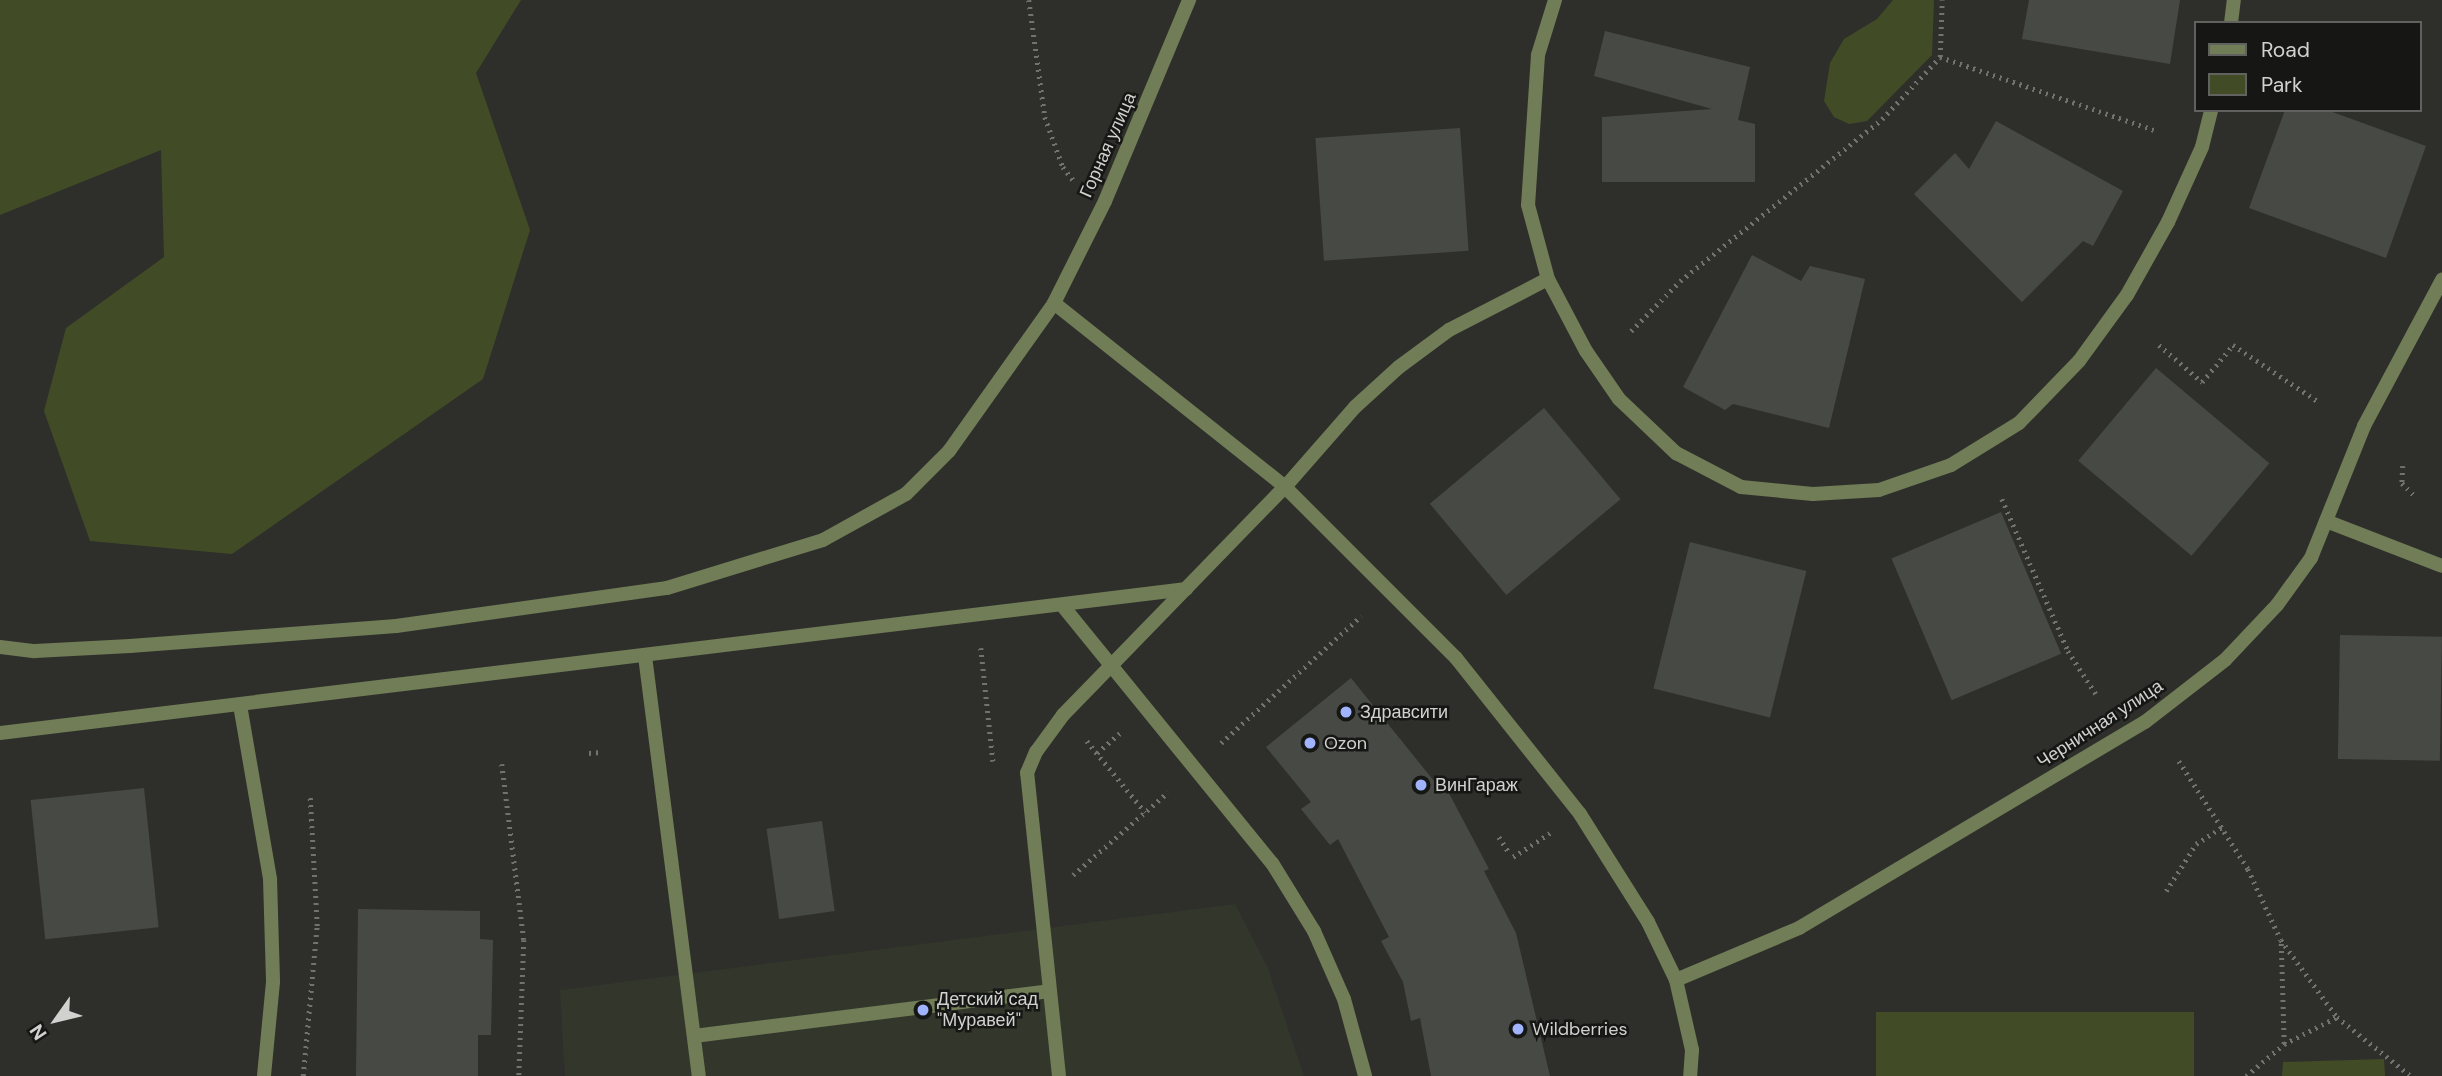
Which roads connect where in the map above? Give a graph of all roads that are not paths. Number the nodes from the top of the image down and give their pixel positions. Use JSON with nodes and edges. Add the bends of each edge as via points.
{"nodes":[{"id":1,"x":1189,"y":0,"type":"edge"},
{"id":2,"x":1555,"y":0,"type":"edge"},
{"id":3,"x":2234,"y":0,"type":"edge"},
{"id":4,"x":2231,"y":21,"type":"edge"},
{"id":5,"x":2211,"y":112,"type":"edge"},
{"id":6,"x":1548,"y":279,"type":"junction"},
{"id":7,"x":2442,"y":280,"type":"edge"},
{"id":8,"x":1054,"y":303,"type":"junction"},
{"id":9,"x":1285,"y":487,"type":"junction"},
{"id":10,"x":2326,"y":521,"type":"junction"},
{"id":11,"x":2442,"y":566,"type":"edge"},
{"id":12,"x":1186,"y":589,"type":"junction"},
{"id":13,"x":1062,"y":605,"type":"junction"},
{"id":14,"x":0,"y":647,"type":"edge"},
{"id":15,"x":645,"y":656,"type":"junction"},
{"id":16,"x":1112,"y":665,"type":"junction"},
{"id":17,"x":240,"y":705,"type":"junction"},
{"id":18,"x":0,"y":733,"type":"edge"},
{"id":19,"x":1676,"y":980,"type":"junction"},
{"id":20,"x":1049,"y":991,"type":"junction"},
{"id":21,"x":694,"y":1037,"type":"junction"},
{"id":22,"x":264,"y":1076,"type":"edge"},
{"id":23,"x":699,"y":1076,"type":"edge"},
{"id":24,"x":1059,"y":1076,"type":"edge"},
{"id":25,"x":1365,"y":1076,"type":"edge"},
{"id":26,"x":1690,"y":1076,"type":"edge"}],
"edges":[{"from":1,"to":8,"type":"street","name":"Горная улица","via":[[1105,201]]},
{"from":2,"to":6,"type":"street","via":[[1538,55],[1528,205]]},
{"from":3,"to":4,"type":"street"},
{"from":5,"to":6,"type":"street","via":[[2202,147],[2168,222],[2127,295],[2078,361],[2019,423],[1951,465],[1879,490],[1813,494],[1741,487],[1676,453],[1619,398],[1586,351]]},
{"from":6,"to":9,"type":"street","via":[[1449,330],[1399,367],[1355,407]]},
{"from":7,"to":10,"type":"street","name":"Черничная улица","via":[[2364,426]]},
{"from":8,"to":9,"type":"street"},
{"from":8,"to":14,"type":"street","name":"Горная улица","via":[[949,452],[906,494],[823,540],[667,588],[396,626],[130,646]]},
{"from":9,"to":12,"type":"street"},
{"from":9,"to":19,"type":"street","via":[[1456,659],[1580,814],[1648,922]]},
{"from":10,"to":11,"type":"street"},
{"from":10,"to":19,"type":"street","name":"Черничная улица","via":[[2311,558],[2277,605],[2225,660],[2145,722],[1799,928]]},
{"from":12,"to":13,"type":"street"},
{"from":12,"to":16,"type":"street"},
{"from":13,"to":15,"type":"street"},
{"from":13,"to":16,"type":"street"},
{"from":15,"to":17,"type":"street"},
{"from":15,"to":21,"type":"street"},
{"from":16,"to":20,"type":"street","via":[[1063,715],[1027,773]]},
{"from":16,"to":25,"type":"street","via":[[1272,863],[1314,931],[1344,999]]},
{"from":17,"to":18,"type":"street"},
{"from":17,"to":22,"type":"street","via":[[271,878],[273,982]]},
{"from":19,"to":26,"type":"street","via":[[1692,1050]]},
{"from":20,"to":21,"type":"street"},
{"from":20,"to":24,"type":"street"},
{"from":21,"to":23,"type":"street"}]}
